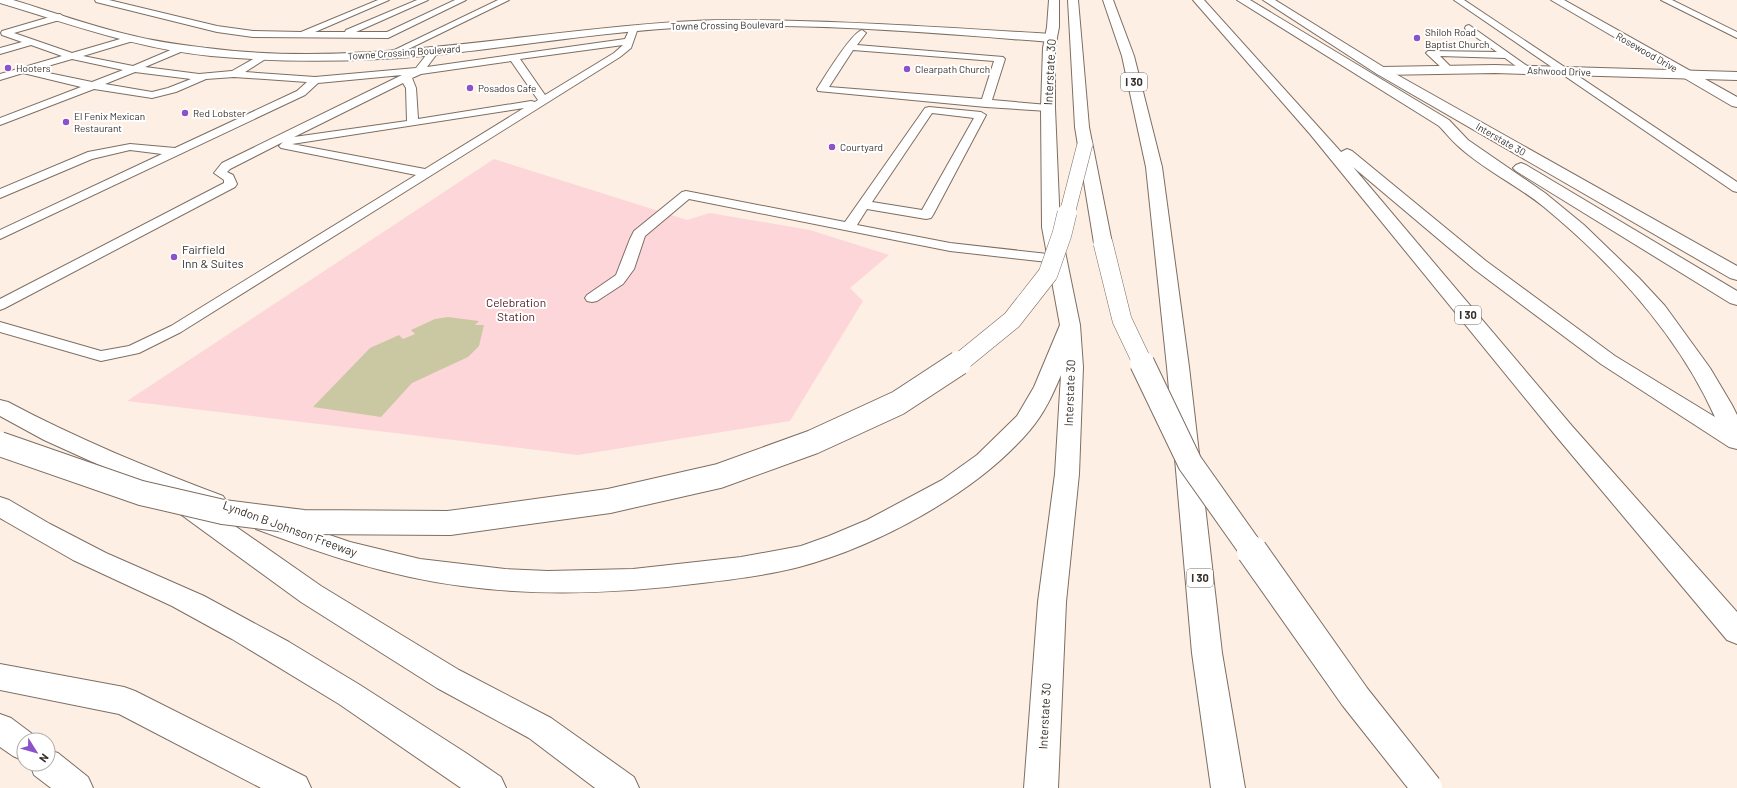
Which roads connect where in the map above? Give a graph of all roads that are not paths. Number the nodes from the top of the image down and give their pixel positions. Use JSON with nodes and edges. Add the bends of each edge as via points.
{"nodes":[{"id":1,"x":99,"y":0,"type":"edge"},
{"id":2,"x":385,"y":0,"type":"edge"},
{"id":3,"x":424,"y":0,"type":"edge"},
{"id":4,"x":462,"y":0,"type":"edge"},
{"id":5,"x":506,"y":0,"type":"edge"},
{"id":6,"x":1054,"y":0,"type":"edge"},
{"id":7,"x":1073,"y":0,"type":"edge"},
{"id":8,"x":1108,"y":0,"type":"edge"},
{"id":9,"x":1198,"y":0,"type":"edge"},
{"id":10,"x":1242,"y":0,"type":"edge"},
{"id":11,"x":1268,"y":0,"type":"edge"},
{"id":12,"x":1458,"y":0,"type":"edge"},
{"id":13,"x":1556,"y":0,"type":"edge"},
{"id":14,"x":1665,"y":0,"type":"edge"},
{"id":15,"x":3,"y":2,"type":"edge"},
{"id":16,"x":60,"y":18,"type":"junction"},
{"id":17,"x":812,"y":25,"type":"junction"},
{"id":18,"x":634,"y":28,"type":"junction"},
{"id":19,"x":1469,"y":28,"type":"dead end"},
{"id":20,"x":1725,"y":30,"type":"junction"},
{"id":21,"x":1737,"y":30,"type":"edge"},
{"id":22,"x":2,"y":32,"type":"edge"},
{"id":23,"x":862,"y":33,"type":"junction"},
{"id":24,"x":432,"y":34,"type":"junction"},
{"id":25,"x":341,"y":35,"type":"junction"},
{"id":26,"x":388,"y":35,"type":"junction"},
{"id":27,"x":1737,"y":35,"type":"edge"},
{"id":28,"x":301,"y":36,"type":"junction"},
{"id":29,"x":130,"y":39,"type":"junction"},
{"id":30,"x":630,"y":41,"type":"junction"},
{"id":31,"x":32,"y":42,"type":"junction"},
{"id":32,"x":1050,"y":43,"type":"junction"},
{"id":33,"x":850,"y":47,"type":"junction"},
{"id":34,"x":180,"y":49,"type":"junction"},
{"id":35,"x":0,"y":51,"type":"edge"},
{"id":36,"x":434,"y":52,"type":"junction"},
{"id":37,"x":1507,"y":54,"type":"junction"},
{"id":38,"x":389,"y":55,"type":"junction"},
{"id":39,"x":71,"y":56,"type":"junction"},
{"id":40,"x":264,"y":56,"type":"junction"},
{"id":41,"x":514,"y":58,"type":"junction"},
{"id":42,"x":134,"y":69,"type":"junction"},
{"id":43,"x":1448,"y":69,"type":"junction"},
{"id":44,"x":22,"y":70,"type":"junction"},
{"id":45,"x":1527,"y":70,"type":"junction"},
{"id":46,"x":418,"y":71,"type":"junction"},
{"id":47,"x":1381,"y":71,"type":"junction"},
{"id":48,"x":1563,"y":71,"type":"junction"},
{"id":49,"x":234,"y":74,"type":"junction"},
{"id":50,"x":1688,"y":75,"type":"junction"},
{"id":51,"x":206,"y":76,"type":"junction"},
{"id":52,"x":1737,"y":76,"type":"edge"},
{"id":53,"x":0,"y":77,"type":"edge"},
{"id":54,"x":406,"y":77,"type":"junction"},
{"id":55,"x":315,"y":80,"type":"junction"},
{"id":56,"x":94,"y":86,"type":"junction"},
{"id":57,"x":542,"y":102,"type":"junction"},
{"id":58,"x":1737,"y":103,"type":"edge"},
{"id":59,"x":986,"y":104,"type":"junction"},
{"id":60,"x":1048,"y":108,"type":"junction"},
{"id":61,"x":1301,"y":115,"type":"junction"},
{"id":62,"x":0,"y":122,"type":"edge"},
{"id":63,"x":413,"y":123,"type":"junction"},
{"id":64,"x":1444,"y":123,"type":"junction"},
{"id":65,"x":272,"y":144,"type":"junction"},
{"id":66,"x":1086,"y":144,"type":"junction"},
{"id":67,"x":177,"y":152,"type":"junction"},
{"id":68,"x":426,"y":173,"type":"junction"},
{"id":69,"x":1737,"y":188,"type":"edge"},
{"id":70,"x":0,"y":194,"type":"edge"},
{"id":71,"x":864,"y":205,"type":"junction"},
{"id":72,"x":848,"y":228,"type":"junction"},
{"id":73,"x":0,"y":235,"type":"edge"},
{"id":74,"x":1057,"y":259,"type":"junction"},
{"id":75,"x":1737,"y":274,"type":"edge"},
{"id":76,"x":592,"y":298,"type":"dead end"},
{"id":77,"x":1737,"y":299,"type":"edge"},
{"id":78,"x":0,"y":305,"type":"edge"},
{"id":79,"x":1070,"y":325,"type":"junction"},
{"id":80,"x":0,"y":327,"type":"edge"},
{"id":81,"x":0,"y":407,"type":"edge"},
{"id":82,"x":1737,"y":440,"type":"edge"},
{"id":83,"x":0,"y":444,"type":"edge"},
{"id":84,"x":144,"y":475,"type":"junction"},
{"id":85,"x":0,"y":506,"type":"edge"},
{"id":86,"x":1737,"y":632,"type":"edge"},
{"id":87,"x":0,"y":677,"type":"edge"},
{"id":88,"x":0,"y":728,"type":"edge"},
{"id":89,"x":16,"y":740,"type":"edge"},
{"id":90,"x":56,"y":772,"type":"edge"},
{"id":91,"x":76,"y":788,"type":"edge"},
{"id":92,"x":294,"y":788,"type":"edge"},
{"id":93,"x":489,"y":788,"type":"edge"},
{"id":94,"x":622,"y":788,"type":"edge"},
{"id":95,"x":1041,"y":788,"type":"edge"},
{"id":96,"x":1228,"y":788,"type":"edge"},
{"id":97,"x":1427,"y":788,"type":"edge"}],
"edges":[{"from":1,"to":28,"type":"lane","via":[[217,29]]},
{"from":2,"to":28,"type":"lane"},
{"from":3,"to":25,"type":"lane"},
{"from":4,"to":26,"type":"lane"},
{"from":5,"to":24,"type":"lane"},
{"from":6,"to":32,"type":"main road","name":"Interstate 30","via":[[1054,26]]},
{"from":7,"to":66,"type":"main road","via":[[1082,127]]},
{"from":8,"to":96,"type":"main road","number":"I 30","via":[[1128,56],[1154,167],[1178,367],[1207,653]]},
{"from":9,"to":61,"type":"main road","number":"I 30"},
{"from":10,"to":64,"type":"main road"},
{"from":11,"to":47,"type":"main road","name":"Interstate 30"},
{"from":12,"to":48,"type":"lane"},
{"from":13,"to":50,"type":"main road","name":"Rosewood Drive"},
{"from":14,"to":20,"type":"lane"},
{"from":15,"to":16,"type":"main road","name":"Towne Crossing Boulevard"},
{"from":16,"to":22,"type":"lane"},
{"from":16,"to":29,"type":"main road","name":"Towne Crossing Boulevard"},
{"from":17,"to":18,"type":"main road","name":"Towne Crossing Boulevard","via":[[745,23]]},
{"from":17,"to":23,"type":"main road","name":"Towne Crossing Boulevard"},
{"from":17,"to":32,"type":"main road","name":"Towne Crossing Boulevard","via":[[881,26]]},
{"from":18,"to":30,"type":"lane"},
{"from":18,"to":36,"type":"main road","name":"Towne Crossing Boulevard"},
{"from":19,"to":37,"type":"lane"},
{"from":20,"to":21,"type":"lane"},
{"from":20,"to":27,"type":"lane"},
{"from":22,"to":31,"type":"lane"},
{"from":23,"to":32,"type":"main road","name":"Towne Crossing Boulevard"},
{"from":23,"to":33,"type":"lane"},
{"from":24,"to":26,"type":"lane"},
{"from":24,"to":38,"type":"lane"},
{"from":25,"to":26,"type":"lane"},
{"from":25,"to":28,"type":"lane"},
{"from":29,"to":34,"type":"main road","name":"Towne Crossing Boulevard"},
{"from":29,"to":39,"type":"lane"},
{"from":30,"to":41,"type":"lane"},
{"from":30,"to":57,"type":"lane","via":[[617,55]]},
{"from":31,"to":35,"type":"lane"},
{"from":31,"to":39,"type":"lane"},
{"from":32,"to":60,"type":"main road","name":"Interstate 30"},
{"from":33,"to":59,"type":"lane","via":[[1000,59]]},
{"from":33,"to":59,"type":"lane","via":[[822,89]]},
{"from":34,"to":40,"type":"main road","name":"Towne Crossing Boulevard"},
{"from":34,"to":42,"type":"lane"},
{"from":36,"to":38,"type":"main road","name":"Towne Crossing Boulevard"},
{"from":36,"to":46,"type":"lane"},
{"from":37,"to":43,"type":"lane","via":[[1431,53]]},
{"from":37,"to":45,"type":"lane"},
{"from":38,"to":40,"type":"main road","name":"Towne Crossing Boulevard"},
{"from":39,"to":42,"type":"lane"},
{"from":39,"to":44,"type":"lane"},
{"from":40,"to":49,"type":"lane"},
{"from":41,"to":46,"type":"lane"},
{"from":41,"to":57,"type":"lane"},
{"from":42,"to":51,"type":"lane"},
{"from":42,"to":56,"type":"lane"},
{"from":43,"to":45,"type":"main road","name":"Ashwood Drive"},
{"from":43,"to":47,"type":"main road","name":"Ashwood Drive"},
{"from":44,"to":53,"type":"lane"},
{"from":44,"to":56,"type":"lane"},
{"from":45,"to":48,"type":"main road","name":"Ashwood Drive"},
{"from":46,"to":54,"type":"lane"},
{"from":46,"to":55,"type":"lane"},
{"from":47,"to":75,"type":"main road","name":"Interstate 30"},
{"from":48,"to":50,"type":"main road","name":"Ashwood Drive"},
{"from":48,"to":69,"type":"lane"},
{"from":49,"to":51,"type":"lane"},
{"from":49,"to":55,"type":"lane"},
{"from":50,"to":52,"type":"main road","name":"Ashwood Drive"},
{"from":50,"to":58,"type":"main road","name":"Rosewood Drive"},
{"from":51,"to":56,"type":"lane","via":[[152,95]]},
{"from":54,"to":63,"type":"lane","via":[[411,88]]},
{"from":54,"to":65,"type":"lane"},
{"from":55,"to":67,"type":"lane","via":[[301,93]]},
{"from":56,"to":62,"type":"lane"},
{"from":57,"to":63,"type":"lane"},
{"from":57,"to":68,"type":"lane"},
{"from":59,"to":60,"type":"lane"},
{"from":60,"to":74,"type":"main road","name":"Interstate 30","via":[[1051,227]]},
{"from":61,"to":82,"type":"main road","via":[[1480,265],[1608,360]]},
{"from":61,"to":86,"type":"main road","number":"I 30","via":[[1569,437]]},
{"from":63,"to":65,"type":"lane"},
{"from":64,"to":77,"type":"main road"},
{"from":64,"to":82,"type":"main road","via":[[1463,142],[1550,204],[1619,268],[1661,314],[1695,360],[1726,414]]},
{"from":65,"to":68,"type":"lane"},
{"from":65,"to":78,"type":"lane","via":[[226,166],[220,173],[229,178],[231,184]]},
{"from":66,"to":83,"type":"main road","bridge":true,"via":[[1062,234],[1048,274],[1012,320],[957,365],[898,403],[813,442],[719,476],[609,501],[449,523],[303,522],[223,512],[141,493]]},
{"from":66,"to":97,"type":"main road","bridge":true,"via":[[1103,243],[1122,320],[1190,463],[1355,697]]},
{"from":67,"to":70,"type":"lane","via":[[130,147],[88,156]]},
{"from":67,"to":73,"type":"lane"},
{"from":68,"to":80,"type":"lane","via":[[176,329],[133,350],[101,356]]},
{"from":71,"to":71,"type":"lane","via":[[929,110],[981,115],[926,215]]},
{"from":71,"to":72,"type":"lane"},
{"from":72,"to":74,"type":"lane","via":[[950,247]]},
{"from":72,"to":76,"type":"lane","via":[[686,196],[639,234],[622,277]]},
{"from":74,"to":79,"type":"main road","name":"Interstate 30"},
{"from":79,"to":84,"type":"main road","name":"Lyndon B Johnson Freeway","via":[[1045,387],[1024,422],[988,460],[940,494],[877,528],[811,553],[748,566],[675,577],[603,581],[523,580],[449,574],[379,560],[313,540]]},
{"from":79,"to":95,"type":"main road","name":"Interstate 30","via":[[1072,367],[1067,474],[1052,602]]},
{"from":81,"to":84,"type":"main road","name":"Lyndon B Johnson Freeway"},
{"from":84,"to":94,"type":"main road","via":[[311,594],[448,679],[540,728]]},
{"from":85,"to":93,"type":"main road","via":[[29,525],[204,609],[298,662],[410,732]]},
{"from":87,"to":92,"type":"main road","via":[[124,701]]},
{"from":88,"to":89,"type":"main road"},
{"from":90,"to":91,"type":"main road"}]}
